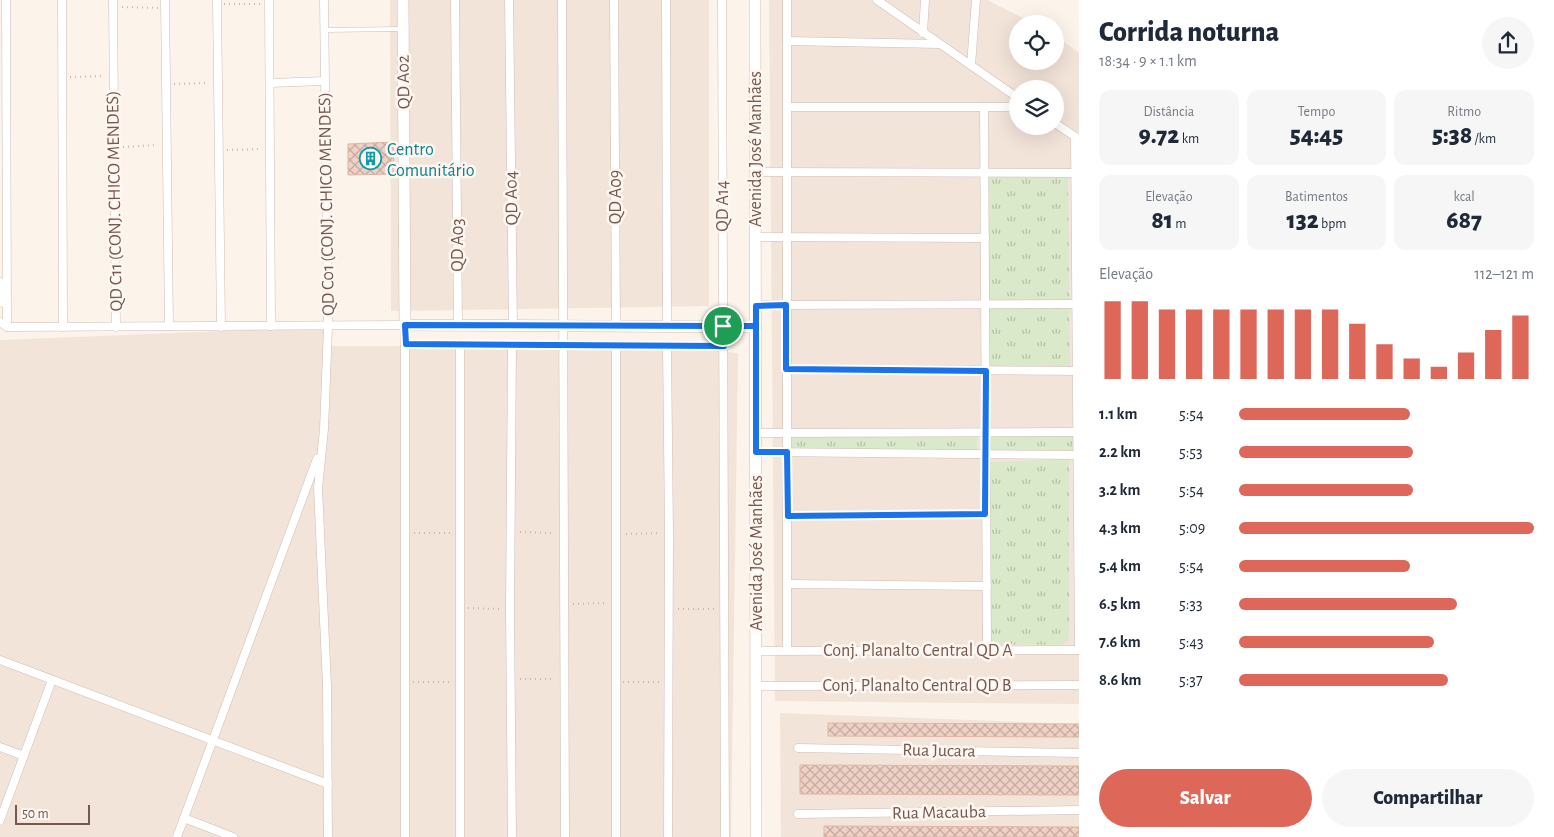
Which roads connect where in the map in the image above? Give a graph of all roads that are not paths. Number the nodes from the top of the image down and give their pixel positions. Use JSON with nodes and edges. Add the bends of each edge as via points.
{"nodes":[{"id":1,"x":62,"y":0,"type":"edge"},
{"id":2,"x":324,"y":0,"type":"edge"},
{"id":3,"x":403,"y":0,"type":"edge"},
{"id":4,"x":509,"y":0,"type":"edge"},
{"id":5,"x":614,"y":0,"type":"edge"},
{"id":6,"x":722,"y":0,"type":"edge"},
{"id":7,"x":755,"y":0,"type":"edge"},
{"id":8,"x":787,"y":0,"type":"edge"},
{"id":9,"x":877,"y":0,"type":"edge"},
{"id":10,"x":925,"y":0,"type":"edge"},
{"id":11,"x":976,"y":0,"type":"edge"},
{"id":12,"x":6,"y":1,"type":"edge"},
{"id":13,"x":217,"y":2,"type":"edge"},
{"id":14,"x":269,"y":2,"type":"edge"},
{"id":15,"x":562,"y":2,"type":"edge"},
{"id":16,"x":455,"y":3,"type":"edge"},
{"id":17,"x":666,"y":3,"type":"edge"},
{"id":18,"x":114,"y":4,"type":"edge"},
{"id":19,"x":165,"y":4,"type":"edge"},
{"id":20,"x":403,"y":29,"type":"junction"},
{"id":21,"x":323,"y":30,"type":"junction"},
{"id":22,"x":922,"y":33,"type":"junction"},
{"id":23,"x":787,"y":41,"type":"junction"},
{"id":24,"x":939,"y":44,"type":"junction"},
{"id":25,"x":970,"y":65,"type":"junction"},
{"id":26,"x":324,"y":82,"type":"junction"},
{"id":27,"x":270,"y":83,"type":"junction"},
{"id":28,"x":1009,"y":92,"type":"edge"},
{"id":29,"x":788,"y":107,"type":"junction"},
{"id":30,"x":984,"y":107,"type":"junction"},
{"id":31,"x":1009,"y":107,"type":"edge"},
{"id":32,"x":1064,"y":130,"type":"edge"},
{"id":33,"x":1077,"y":138,"type":"edge"},
{"id":34,"x":755,"y":172,"type":"junction"},
{"id":35,"x":788,"y":172,"type":"junction"},
{"id":36,"x":985,"y":174,"type":"junction"},
{"id":37,"x":1075,"y":174,"type":"junction"},
{"id":38,"x":788,"y":236,"type":"junction"},
{"id":39,"x":756,"y":237,"type":"junction"},
{"id":40,"x":985,"y":238,"type":"junction"},
{"id":41,"x":1077,"y":239,"type":"edge"},
{"id":42,"x":0,"y":282,"type":"edge"},
{"id":43,"x":1078,"y":304,"type":"edge"},
{"id":44,"x":786,"y":305,"type":"junction"},
{"id":45,"x":985,"y":305,"type":"junction"},
{"id":46,"x":756,"y":306,"type":"junction"},
{"id":47,"x":0,"y":322,"type":"edge"},
{"id":48,"x":405,"y":325,"type":"junction"},
{"id":49,"x":169,"y":326,"type":"junction"},
{"id":50,"x":270,"y":326,"type":"junction"},
{"id":51,"x":458,"y":326,"type":"junction"},
{"id":52,"x":514,"y":326,"type":"junction"},
{"id":53,"x":564,"y":326,"type":"junction"},
{"id":54,"x":616,"y":326,"type":"junction"},
{"id":55,"x":667,"y":326,"type":"junction"},
{"id":56,"x":723,"y":326,"type":"junction"},
{"id":57,"x":756,"y":326,"type":"junction"},
{"id":58,"x":8,"y":327,"type":"junction"},
{"id":59,"x":62,"y":327,"type":"junction"},
{"id":60,"x":116,"y":327,"type":"junction"},
{"id":61,"x":221,"y":327,"type":"junction"},
{"id":62,"x":328,"y":327,"type":"junction"},
{"id":63,"x":0,"y":332,"type":"edge"},
{"id":64,"x":406,"y":344,"type":"junction"},
{"id":65,"x":460,"y":344,"type":"junction"},
{"id":66,"x":512,"y":345,"type":"junction"},
{"id":67,"x":564,"y":345,"type":"junction"},
{"id":68,"x":616,"y":346,"type":"junction"},
{"id":69,"x":667,"y":346,"type":"junction"},
{"id":70,"x":724,"y":346,"type":"junction"},
{"id":71,"x":786,"y":369,"type":"junction"},
{"id":72,"x":986,"y":371,"type":"junction"},
{"id":73,"x":1078,"y":371,"type":"edge"},
{"id":74,"x":986,"y":432,"type":"junction"},
{"id":75,"x":1078,"y":432,"type":"edge"},
{"id":76,"x":757,"y":433,"type":"junction"},
{"id":77,"x":788,"y":433,"type":"junction"},
{"id":78,"x":321,"y":450,"type":"junction"},
{"id":79,"x":756,"y":452,"type":"junction"},
{"id":80,"x":787,"y":452,"type":"junction"},
{"id":81,"x":986,"y":454,"type":"junction"},
{"id":82,"x":1078,"y":454,"type":"edge"},
{"id":83,"x":985,"y":514,"type":"junction"},
{"id":84,"x":788,"y":516,"type":"junction"},
{"id":85,"x":1078,"y":517,"type":"edge"},
{"id":86,"x":788,"y":584,"type":"junction"},
{"id":87,"x":1079,"y":584,"type":"edge"},
{"id":88,"x":986,"y":586,"type":"junction"},
{"id":89,"x":787,"y":650,"type":"junction"},
{"id":90,"x":1079,"y":650,"type":"edge"},
{"id":91,"x":756,"y":651,"type":"junction"},
{"id":92,"x":987,"y":651,"type":"junction"},
{"id":93,"x":0,"y":660,"type":"edge"},
{"id":94,"x":52,"y":680,"type":"junction"},
{"id":95,"x":1079,"y":685,"type":"edge"},
{"id":96,"x":756,"y":686,"type":"junction"},
{"id":97,"x":212,"y":739,"type":"junction"},
{"id":98,"x":0,"y":747,"type":"edge"},
{"id":99,"x":798,"y":748,"type":"dead end"},
{"id":100,"x":1079,"y":753,"type":"edge"},
{"id":101,"x":24,"y":756,"type":"junction"},
{"id":102,"x":328,"y":784,"type":"junction"},
{"id":103,"x":1079,"y":810,"type":"edge"},
{"id":104,"x":798,"y":814,"type":"dead end"},
{"id":105,"x":184,"y":818,"type":"junction"},
{"id":106,"x":0,"y":820,"type":"edge"},
{"id":107,"x":177,"y":837,"type":"edge"},
{"id":108,"x":233,"y":837,"type":"edge"},
{"id":109,"x":328,"y":837,"type":"edge"},
{"id":110,"x":405,"y":837,"type":"edge"},
{"id":111,"x":460,"y":837,"type":"edge"},
{"id":112,"x":512,"y":837,"type":"edge"},
{"id":113,"x":565,"y":837,"type":"edge"},
{"id":114,"x":616,"y":837,"type":"edge"},
{"id":115,"x":668,"y":837,"type":"edge"},
{"id":116,"x":725,"y":837,"type":"edge"},
{"id":117,"x":756,"y":837,"type":"edge"}],
"edges":[{"from":1,"to":59,"type":"street"},
{"from":2,"to":21,"type":"street","name":"QD C01 (CONJ. CHICO MENDES)"},
{"from":3,"to":20,"type":"street","name":"QD A02"},
{"from":4,"to":52,"type":"street","name":"QD A04"},
{"from":5,"to":54,"type":"street","name":"QD A09"},
{"from":6,"to":56,"type":"street","name":"QD A14"},
{"from":7,"to":34,"type":"street","name":"Avenida José Manhães"},
{"from":8,"to":23,"type":"street"},
{"from":9,"to":22,"type":"street"},
{"from":10,"to":22,"type":"street"},
{"from":11,"to":25,"type":"street"},
{"from":12,"to":58,"type":"street"},
{"from":13,"to":61,"type":"street"},
{"from":14,"to":27,"type":"street"},
{"from":15,"to":53,"type":"street"},
{"from":16,"to":51,"type":"street","name":"QD A03"},
{"from":17,"to":55,"type":"street"},
{"from":18,"to":60,"type":"street","name":"QD C11 (CONJ. CHICO MENDES)"},
{"from":19,"to":49,"type":"street"},
{"from":20,"to":21,"type":"lane"},
{"from":20,"to":48,"type":"street","name":"QD A02"},
{"from":21,"to":26,"type":"street","name":"QD C01 (CONJ. CHICO MENDES)"},
{"from":22,"to":24,"type":"street"},
{"from":23,"to":24,"type":"street"},
{"from":23,"to":29,"type":"street"},
{"from":24,"to":25,"type":"street"},
{"from":25,"to":28,"type":"street"},
{"from":26,"to":27,"type":"street"},
{"from":26,"to":62,"type":"street","name":"QD C01 (CONJ. CHICO MENDES)"},
{"from":27,"to":50,"type":"street"},
{"from":29,"to":30,"type":"street"},
{"from":29,"to":35,"type":"street"},
{"from":30,"to":31,"type":"street"},
{"from":30,"to":36,"type":"street"},
{"from":32,"to":33,"type":"street"},
{"from":33,"to":37,"type":"street"},
{"from":34,"to":35,"type":"street"},
{"from":34,"to":39,"type":"street","name":"Avenida José Manhães"},
{"from":35,"to":36,"type":"street"},
{"from":35,"to":38,"type":"street"},
{"from":36,"to":37,"type":"street"},
{"from":36,"to":40,"type":"street"},
{"from":37,"to":41,"type":"street"},
{"from":38,"to":39,"type":"street"},
{"from":38,"to":40,"type":"street"},
{"from":38,"to":44,"type":"street"},
{"from":39,"to":46,"type":"street","name":"Avenida José Manhães"},
{"from":40,"to":45,"type":"street"},
{"from":41,"to":43,"type":"street"},
{"from":42,"to":58,"type":"street"},
{"from":43,"to":45,"type":"street"},
{"from":43,"to":73,"type":"street"},
{"from":44,"to":45,"type":"street"},
{"from":44,"to":46,"type":"street"},
{"from":44,"to":71,"type":"street"},
{"from":45,"to":72,"type":"street"},
{"from":46,"to":57,"type":"street","name":"Avenida José Manhães"},
{"from":47,"to":58,"type":"street"},
{"from":48,"to":51,"type":"street"},
{"from":48,"to":62,"type":"street"},
{"from":48,"to":64,"type":"street"},
{"from":49,"to":60,"type":"street"},
{"from":49,"to":61,"type":"street"},
{"from":50,"to":61,"type":"street"},
{"from":50,"to":62,"type":"street"},
{"from":51,"to":52,"type":"street"},
{"from":52,"to":53,"type":"street"},
{"from":53,"to":54,"type":"street"},
{"from":53,"to":67,"type":"street"},
{"from":54,"to":55,"type":"street"},
{"from":55,"to":56,"type":"street"},
{"from":56,"to":57,"type":"street"},
{"from":56,"to":70,"type":"street","name":"QD A14"},
{"from":57,"to":76,"type":"street","name":"Avenida José Manhães"},
{"from":58,"to":59,"type":"street"},
{"from":58,"to":63,"type":"street"},
{"from":59,"to":60,"type":"street"},
{"from":62,"to":78,"type":"street","name":"QD C01 (CONJ. CHICO MENDES)"},
{"from":64,"to":65,"type":"street"},
{"from":64,"to":110,"type":"street"},
{"from":65,"to":66,"type":"street"},
{"from":65,"to":111,"type":"street"},
{"from":66,"to":67,"type":"street"},
{"from":66,"to":112,"type":"street"},
{"from":67,"to":68,"type":"street"},
{"from":67,"to":113,"type":"street"},
{"from":68,"to":69,"type":"street"},
{"from":68,"to":114,"type":"street"},
{"from":69,"to":70,"type":"street"},
{"from":69,"to":115,"type":"street","via":[[670,533]]},
{"from":70,"to":116,"type":"street","name":"QD A14"},
{"from":71,"to":72,"type":"street"},
{"from":71,"to":77,"type":"street"},
{"from":72,"to":73,"type":"street"},
{"from":72,"to":74,"type":"street"},
{"from":73,"to":75,"type":"street"},
{"from":74,"to":75,"type":"street"},
{"from":74,"to":77,"type":"street"},
{"from":74,"to":81,"type":"street"},
{"from":75,"to":82,"type":"street"},
{"from":76,"to":77,"type":"street"},
{"from":76,"to":79,"type":"street","name":"Avenida José Manhães"},
{"from":77,"to":80,"type":"street"},
{"from":78,"to":97,"type":"street"},
{"from":78,"to":102,"type":"street","via":[[318,488]]},
{"from":79,"to":80,"type":"street"},
{"from":79,"to":91,"type":"street","name":"Avenida José Manhães"},
{"from":80,"to":81,"type":"street"},
{"from":80,"to":84,"type":"street"},
{"from":81,"to":82,"type":"street"},
{"from":81,"to":83,"type":"street"},
{"from":82,"to":85,"type":"street"},
{"from":83,"to":84,"type":"street"},
{"from":83,"to":88,"type":"street"},
{"from":84,"to":86,"type":"street"},
{"from":85,"to":87,"type":"street"},
{"from":86,"to":88,"type":"street"},
{"from":86,"to":89,"type":"street"},
{"from":87,"to":90,"type":"street"},
{"from":88,"to":92,"type":"street"},
{"from":89,"to":91,"type":"street","name":"Conj. Planalto Central QD A"},
{"from":89,"to":92,"type":"street","name":"Conj. Planalto Central QD A"},
{"from":90,"to":92,"type":"street","name":"Conj. Planalto Central QD A"},
{"from":91,"to":96,"type":"street","name":"Avenida José Manhães"},
{"from":93,"to":94,"type":"street"},
{"from":94,"to":97,"type":"street"},
{"from":94,"to":101,"type":"street"},
{"from":95,"to":96,"type":"street","name":"Conj. Planalto Central QD B"},
{"from":96,"to":117,"type":"street","name":"Avenida José Manhães"},
{"from":97,"to":102,"type":"street"},
{"from":97,"to":105,"type":"street"},
{"from":98,"to":101,"type":"street"},
{"from":99,"to":100,"type":"street","name":"Rua Jucara"},
{"from":101,"to":106,"type":"street"},
{"from":102,"to":109,"type":"street"},
{"from":103,"to":104,"type":"street","name":"Rua Macauba"},
{"from":105,"to":107,"type":"street"},
{"from":105,"to":108,"type":"street"}]}
